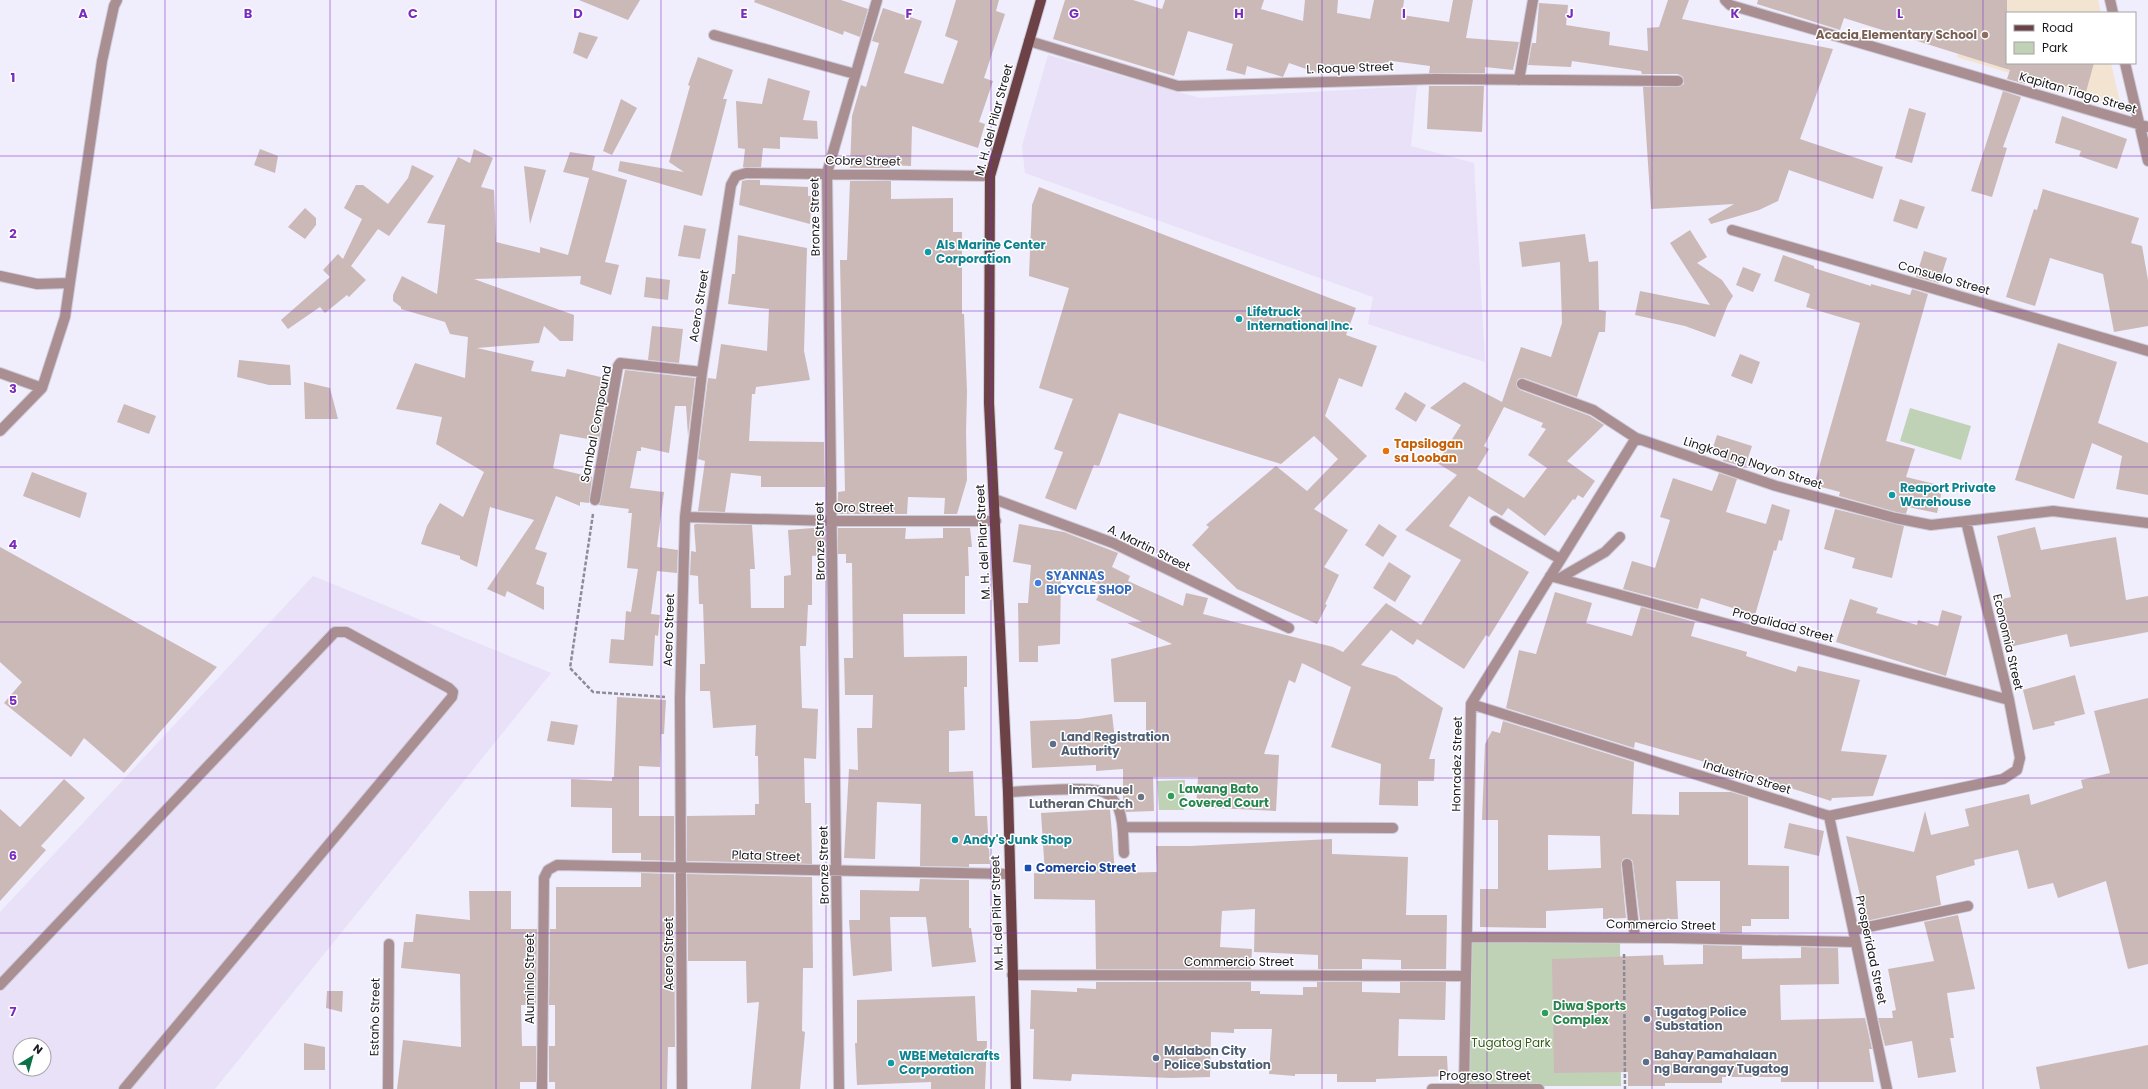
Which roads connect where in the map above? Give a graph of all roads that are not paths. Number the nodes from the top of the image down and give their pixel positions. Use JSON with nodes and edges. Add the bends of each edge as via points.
{"nodes":[{"id":1,"x":117,"y":0,"type":"edge"},
{"id":2,"x":876,"y":0,"type":"edge"},
{"id":3,"x":1041,"y":0,"type":"edge"},
{"id":4,"x":1533,"y":0,"type":"edge"},
{"id":5,"x":2110,"y":0,"type":"edge"},
{"id":6,"x":1725,"y":1,"type":"edge"},
{"id":7,"x":2113,"y":12,"type":"edge"},
{"id":8,"x":714,"y":35,"type":"dead end"},
{"id":9,"x":1029,"y":42,"type":"junction"},
{"id":10,"x":2125,"y":64,"type":"edge"},
{"id":11,"x":855,"y":74,"type":"junction"},
{"id":12,"x":1519,"y":80,"type":"junction"},
{"id":13,"x":1678,"y":81,"type":"dead end"},
{"id":14,"x":2144,"y":126,"type":"edge"},
{"id":15,"x":2148,"y":161,"type":"edge"},
{"id":16,"x":828,"y":173,"type":"junction"},
{"id":17,"x":736,"y":176,"type":"joint"},
{"id":18,"x":990,"y":176,"type":"junction"},
{"id":19,"x":1732,"y":230,"type":"dead end"},
{"id":20,"x":0,"y":276,"type":"edge"},
{"id":21,"x":69,"y":283,"type":"junction"},
{"id":22,"x":2148,"y":351,"type":"edge"},
{"id":23,"x":0,"y":372,"type":"edge"},
{"id":24,"x":702,"y":372,"type":"junction"},
{"id":25,"x":1522,"y":384,"type":"dead end"},
{"id":26,"x":42,"y":388,"type":"junction"},
{"id":27,"x":0,"y":431,"type":"edge"},
{"id":28,"x":1636,"y":438,"type":"junction"},
{"id":29,"x":994,"y":499,"type":"junction"},
{"id":30,"x":595,"y":500,"type":"road end"},
{"id":31,"x":685,"y":517,"type":"junction"},
{"id":32,"x":833,"y":521,"type":"junction"},
{"id":33,"x":996,"y":521,"type":"junction"},
{"id":34,"x":1496,"y":521,"type":"dead end"},
{"id":35,"x":1966,"y":521,"type":"junction"},
{"id":36,"x":2148,"y":523,"type":"edge"},
{"id":37,"x":1620,"y":537,"type":"dead end"},
{"id":38,"x":1560,"y":559,"type":"junction"},
{"id":39,"x":1550,"y":576,"type":"junction"},
{"id":40,"x":1560,"y":578,"type":"junction"},
{"id":41,"x":1289,"y":628,"type":"dead end"},
{"id":42,"x":2009,"y":700,"type":"junction"},
{"id":43,"x":1471,"y":704,"type":"junction"},
{"id":44,"x":2017,"y":770,"type":"joint"},
{"id":45,"x":1008,"y":792,"type":"junction"},
{"id":46,"x":1829,"y":816,"type":"junction"},
{"id":47,"x":1123,"y":827,"type":"junction"},
{"id":48,"x":1393,"y":828,"type":"dead end"},
{"id":49,"x":1124,"y":853,"type":"dead end"},
{"id":50,"x":1627,"y":864,"type":"dead end"},
{"id":51,"x":681,"y":866,"type":"junction"},
{"id":52,"x":548,"y":870,"type":"joint"},
{"id":53,"x":837,"y":871,"type":"junction"},
{"id":54,"x":1009,"y":874,"type":"junction"},
{"id":55,"x":1968,"y":906,"type":"dead end"},
{"id":56,"x":1854,"y":930,"type":"junction"},
{"id":57,"x":1467,"y":937,"type":"junction"},
{"id":58,"x":1635,"y":938,"type":"junction"},
{"id":59,"x":1855,"y":942,"type":"junction"},
{"id":60,"x":389,"y":944,"type":"dead end"},
{"id":61,"x":1012,"y":975,"type":"junction"},
{"id":62,"x":1466,"y":976,"type":"junction"},
{"id":63,"x":0,"y":985,"type":"edge"},
{"id":64,"x":124,"y":1089,"type":"edge"},
{"id":65,"x":388,"y":1089,"type":"edge"},
{"id":66,"x":542,"y":1089,"type":"edge"},
{"id":67,"x":682,"y":1089,"type":"edge"},
{"id":68,"x":839,"y":1089,"type":"edge"},
{"id":69,"x":1016,"y":1089,"type":"edge"},
{"id":70,"x":1432,"y":1089,"type":"edge"},
{"id":71,"x":1464,"y":1089,"type":"edge"},
{"id":72,"x":1539,"y":1089,"type":"edge"},
{"id":73,"x":1887,"y":1089,"type":"edge"}],
"edges":[{"from":1,"to":21,"type":"street","via":[[102,61]]},
{"from":2,"to":11,"type":"street","name":"Bronze Street"},
{"from":3,"to":9,"type":"main road","name":"M. H. del Pilar Street"},
{"from":4,"to":12,"type":"street"},
{"from":5,"to":7,"type":"street"},
{"from":6,"to":14,"type":"street","name":"Kapitan Tiago Street","via":[[1730,5]]},
{"from":8,"to":11,"type":"street"},
{"from":9,"to":12,"type":"street","name":"L. Roque Street","via":[[1178,86],[1435,79]]},
{"from":9,"to":18,"type":"main road","name":"M. H. del Pilar Street"},
{"from":10,"to":14,"type":"street"},
{"from":11,"to":16,"type":"street","name":"Bronze Street"},
{"from":12,"to":13,"type":"street","name":"L. Roque Street"},
{"from":14,"to":15,"type":"street"},
{"from":16,"to":17,"type":"street","name":"Cobre Street","via":[[746,173]]},
{"from":16,"to":18,"type":"street","name":"Cobre Street"},
{"from":16,"to":32,"type":"street","name":"Bronze Street"},
{"from":17,"to":24,"type":"street","name":"Acero Street","via":[[731,184]]},
{"from":18,"to":29,"type":"main road","name":"M. H. del Pilar Street","via":[[989,403]]},
{"from":19,"to":22,"type":"street","name":"Consuelo Street"},
{"from":20,"to":21,"type":"street","via":[[37,284]]},
{"from":21,"to":26,"type":"street","via":[[65,317]]},
{"from":23,"to":26,"type":"street"},
{"from":24,"to":30,"type":"street","name":"Sambal Compound","via":[[620,363]]},
{"from":24,"to":31,"type":"street","name":"Acero Street"},
{"from":25,"to":28,"type":"street","via":[[1593,410]]},
{"from":26,"to":27,"type":"street"},
{"from":28,"to":35,"type":"street","name":"Lingkod ng Nayon Street","via":[[1776,486],[1895,518],[1930,525]]},
{"from":28,"to":38,"type":"street","name":"Honradez Street"},
{"from":29,"to":33,"type":"main road","name":"M. H. del Pilar Street"},
{"from":29,"to":41,"type":"street","name":"A. Martin Street","via":[[1113,543]]},
{"from":31,"to":32,"type":"street","name":"Oro Street"},
{"from":31,"to":51,"type":"street","name":"Acero Street","via":[[680,698]]},
{"from":32,"to":33,"type":"street","name":"Oro Street"},
{"from":32,"to":53,"type":"street","name":"Bronze Street"},
{"from":33,"to":45,"type":"main road","name":"M. H. del Pilar Street"},
{"from":34,"to":38,"type":"street"},
{"from":35,"to":36,"type":"street","name":"Lingkod ng Nayon Street","via":[[2053,511]]},
{"from":35,"to":42,"type":"street","name":"Economia Street"},
{"from":37,"to":40,"type":"street","via":[[1604,552]]},
{"from":38,"to":39,"type":"street","name":"Honradez Street"},
{"from":39,"to":40,"type":"street","name":"Progalidad Street"},
{"from":39,"to":43,"type":"street","name":"Honradez Street"},
{"from":40,"to":42,"type":"street","name":"Progalidad Street"},
{"from":42,"to":44,"type":"street","name":"Economia Street","via":[[2020,758]]},
{"from":43,"to":46,"type":"street","name":"Industria Street"},
{"from":43,"to":57,"type":"street","name":"Honradez Street"},
{"from":44,"to":46,"type":"street","name":"Industria Street","via":[[2003,779]]},
{"from":45,"to":47,"type":"street","via":[[1104,792],[1112,798],[1119,810]]},
{"from":45,"to":54,"type":"main road","name":"M. H. del Pilar Street"},
{"from":46,"to":56,"type":"street","name":"Prosperidad Street"},
{"from":47,"to":48,"type":"street"},
{"from":47,"to":49,"type":"street"},
{"from":50,"to":58,"type":"street"},
{"from":51,"to":52,"type":"street","name":"Plata Street","via":[[557,864]]},
{"from":51,"to":53,"type":"street","name":"Plata Street"},
{"from":51,"to":67,"type":"street","name":"Acero Street"},
{"from":52,"to":66,"type":"street","name":"Aluminio Street","via":[[544,878]]},
{"from":53,"to":54,"type":"street","name":"Plata Street"},
{"from":53,"to":68,"type":"street","name":"Bronze Street"},
{"from":54,"to":61,"type":"main road","name":"M. H. del Pilar Street"},
{"from":55,"to":56,"type":"street"},
{"from":56,"to":59,"type":"street","name":"Prosperidad Street"},
{"from":57,"to":58,"type":"street","name":"Commercio Street"},
{"from":57,"to":62,"type":"street","name":"Honradez Street"},
{"from":58,"to":59,"type":"street","name":"Commercio Street"},
{"from":59,"to":73,"type":"street","name":"Prosperidad Street"},
{"from":60,"to":65,"type":"street","name":"Estaño Street"},
{"from":61,"to":62,"type":"street","name":"Commercio Street"},
{"from":61,"to":69,"type":"main road","name":"M. H. del Pilar Street"},
{"from":62,"to":71,"type":"street","name":"Honradez Street"},
{"from":63,"to":64,"type":"street","via":[[335,632],[346,632],[449,688],[453,692],[452,698]]},
{"from":70,"to":71,"type":"street","name":"Progreso Street"},
{"from":71,"to":72,"type":"street","name":"Progreso Street"}]}
